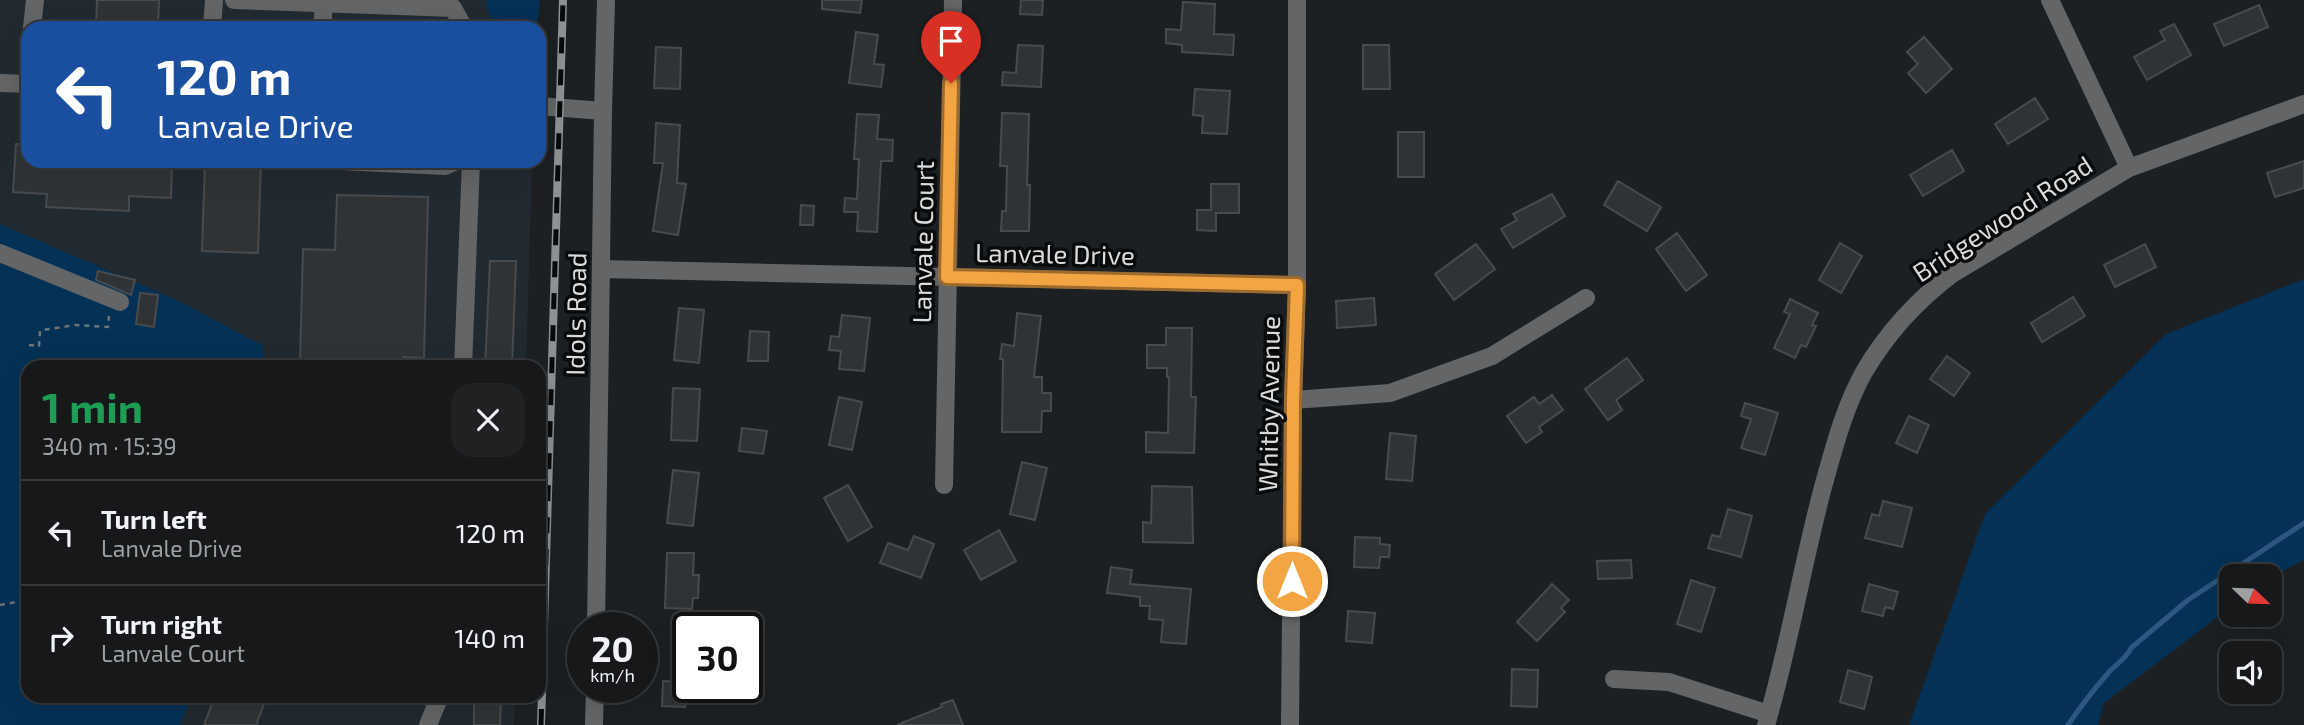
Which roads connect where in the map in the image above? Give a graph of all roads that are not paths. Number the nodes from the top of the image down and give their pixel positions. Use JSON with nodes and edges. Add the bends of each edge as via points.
{"nodes":[{"id":1,"x":35,"y":0,"type":"edge"},
{"id":2,"x":214,"y":0,"type":"edge"},
{"id":3,"x":234,"y":0,"type":"edge"},
{"id":4,"x":606,"y":0,"type":"edge"},
{"id":5,"x":953,"y":0,"type":"edge"},
{"id":6,"x":1297,"y":0,"type":"edge"},
{"id":7,"x":2050,"y":0,"type":"edge"},
{"id":8,"x":324,"y":3,"type":"junction"},
{"id":9,"x":33,"y":21,"type":"edge"},
{"id":10,"x":212,"y":21,"type":"edge"},
{"id":11,"x":323,"y":21,"type":"edge"},
{"id":12,"x":460,"y":21,"type":"edge"},
{"id":13,"x":0,"y":83,"type":"edge"},
{"id":14,"x":21,"y":84,"type":"edge"},
{"id":15,"x":2304,"y":103,"type":"edge"},
{"id":16,"x":546,"y":107,"type":"edge"},
{"id":17,"x":603,"y":111,"type":"junction"},
{"id":18,"x":471,"y":168,"type":"edge"},
{"id":19,"x":2129,"y":168,"type":"junction"},
{"id":20,"x":0,"y":253,"type":"edge"},
{"id":21,"x":602,"y":270,"type":"junction"},
{"id":22,"x":947,"y":277,"type":"junction"},
{"id":23,"x":1297,"y":285,"type":"junction"},
{"id":24,"x":1586,"y":298,"type":"dead end"},
{"id":25,"x":116,"y":300,"type":"road end"},
{"id":26,"x":463,"y":360,"type":"edge"},
{"id":27,"x":1293,"y":400,"type":"junction"},
{"id":28,"x":944,"y":485,"type":"dead end"},
{"id":29,"x":596,"y":612,"type":"edge"},
{"id":30,"x":1614,"y":679,"type":"dead end"},
{"id":31,"x":437,"y":703,"type":"edge"},
{"id":32,"x":595,"y":703,"type":"edge"},
{"id":33,"x":1767,"y":720,"type":"edge"},
{"id":34,"x":428,"y":725,"type":"edge"},
{"id":35,"x":594,"y":725,"type":"edge"},
{"id":36,"x":1290,"y":725,"type":"edge"}],
"edges":[{"from":1,"to":9,"type":"street"},
{"from":2,"to":10,"type":"street"},
{"from":3,"to":8,"type":"street"},
{"from":4,"to":17,"type":"street","name":"Idols Road"},
{"from":5,"to":22,"type":"street","name":"Lanvale Court"},
{"from":6,"to":23,"type":"street","name":"Whitby Avenue"},
{"from":7,"to":19,"type":"street"},
{"from":8,"to":11,"type":"street"},
{"from":8,"to":12,"type":"street","via":[[453,8]]},
{"from":13,"to":14,"type":"street"},
{"from":15,"to":19,"type":"street","name":"Bridgewood Road"},
{"from":16,"to":17,"type":"street"},
{"from":17,"to":21,"type":"street","name":"Idols Road"},
{"from":18,"to":26,"type":"street"},
{"from":19,"to":33,"type":"street","name":"Bridgewood Road","via":[[1952,274],[1928,292],[1883,343],[1863,374],[1835,444]]},
{"from":20,"to":25,"type":"street"},
{"from":21,"to":22,"type":"street","name":"Lanvale Drive"},
{"from":21,"to":29,"type":"street","name":"Idols Road"},
{"from":22,"to":23,"type":"street","name":"Lanvale Drive"},
{"from":22,"to":28,"type":"street","name":"Lanvale Court"},
{"from":23,"to":27,"type":"street","name":"Whitby Avenue"},
{"from":24,"to":27,"type":"street","via":[[1492,356],[1390,393]]},
{"from":27,"to":36,"type":"street","name":"Whitby Avenue"},
{"from":30,"to":33,"type":"street","via":[[1669,682]]},
{"from":31,"to":34,"type":"street"},
{"from":32,"to":35,"type":"street"}]}
